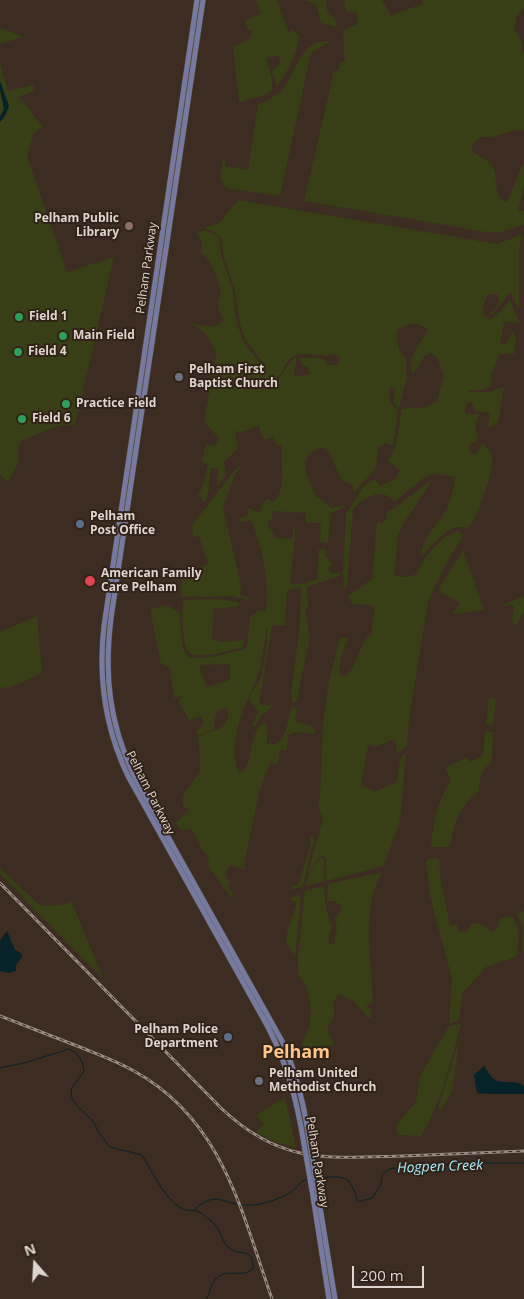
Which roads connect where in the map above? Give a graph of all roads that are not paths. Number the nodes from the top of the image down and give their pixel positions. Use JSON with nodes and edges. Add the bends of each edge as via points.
{"nodes":[{"id":1,"x":196,"y":0,"type":"edge"},
{"id":2,"x":202,"y":0,"type":"edge"},
{"id":3,"x":195,"y":31,"type":"junction"},
{"id":4,"x":186,"y":93,"type":"junction"},
{"id":5,"x":186,"y":112,"type":"junction"},
{"id":6,"x":179,"y":118,"type":"junction"},
{"id":7,"x":178,"y":163,"type":"junction"},
{"id":8,"x":172,"y":164,"type":"junction"},
{"id":9,"x":164,"y":239,"type":"junction"},
{"id":10,"x":157,"y":265,"type":"junction"},
{"id":11,"x":163,"y":268,"type":"junction"},
{"id":12,"x":153,"y":314,"type":"junction"},
{"id":13,"x":108,"y":618,"type":"junction"},
{"id":14,"x":107,"y":659,"type":"junction"},
{"id":15,"x":101,"y":661,"type":"junction"},
{"id":16,"x":114,"y":731,"type":"junction"},
{"id":17,"x":241,"y":974,"type":"junction"},
{"id":18,"x":261,"y":1003,"type":"junction"},
{"id":19,"x":255,"y":1004,"type":"junction"},
{"id":20,"x":286,"y":1057,"type":"junction"},
{"id":21,"x":307,"y":1144,"type":"junction"},
{"id":22,"x":322,"y":1234,"type":"junction"},
{"id":23,"x":332,"y":1298,"type":"edge"}],
"edges":[{"from":1,"to":3,"type":"main road","name":"Pelham Parkway"},
{"from":2,"to":3,"type":"main road","name":"Pelham Parkway"},
{"from":3,"to":4,"type":"main road","name":"Pelham Parkway"},
{"from":4,"to":5,"type":"main road","name":"Pelham Parkway"},
{"from":4,"to":6,"type":"main road","name":"Pelham Parkway"},
{"from":5,"to":6,"type":"main road"},
{"from":5,"to":7,"type":"main road","name":"Pelham Parkway"},
{"from":6,"to":8,"type":"main road","name":"Pelham Parkway"},
{"from":7,"to":8,"type":"main road"},
{"from":7,"to":9,"type":"main road","name":"Pelham Parkway"},
{"from":8,"to":9,"type":"main road","name":"Pelham Parkway"},
{"from":9,"to":10,"type":"main road","name":"Pelham Parkway"},
{"from":9,"to":11,"type":"main road","name":"Pelham Parkway"},
{"from":10,"to":11,"type":"main road"},
{"from":10,"to":12,"type":"main road","name":"Pelham Parkway"},
{"from":11,"to":12,"type":"main road","name":"Pelham Parkway"},
{"from":12,"to":13,"type":"main road","name":"Pelham Parkway"},
{"from":13,"to":14,"type":"main road","name":"Pelham Parkway"},
{"from":13,"to":15,"type":"main road","name":"Pelham Parkway"},
{"from":14,"to":15,"type":"main road"},
{"from":14,"to":16,"type":"main road","name":"Pelham Parkway"},
{"from":15,"to":16,"type":"main road","name":"Pelham Parkway","via":[[104,699]]},
{"from":16,"to":17,"type":"main road","name":"Pelham Parkway","via":[[133,780]]},
{"from":17,"to":18,"type":"main road","name":"Pelham Parkway"},
{"from":17,"to":19,"type":"main road","name":"Pelham Parkway"},
{"from":18,"to":19,"type":"main road"},
{"from":18,"to":20,"type":"main road","name":"Pelham Parkway"},
{"from":19,"to":20,"type":"main road","name":"Pelham Parkway"},
{"from":20,"to":21,"type":"main road","name":"Pelham Parkway","via":[[301,1092]]},
{"from":21,"to":22,"type":"main road","name":"Pelham Parkway","bridge":true},
{"from":21,"to":22,"type":"main road","name":"Pelham Parkway","bridge":true,"via":[[312,1190]]},
{"from":22,"to":23,"type":"main road","name":"Pelham Parkway"}]}
